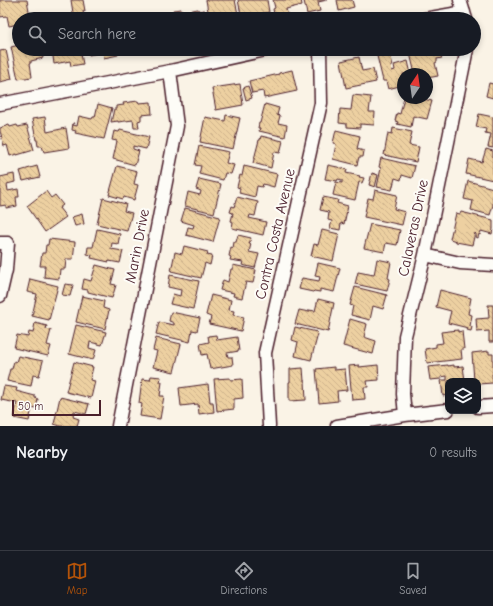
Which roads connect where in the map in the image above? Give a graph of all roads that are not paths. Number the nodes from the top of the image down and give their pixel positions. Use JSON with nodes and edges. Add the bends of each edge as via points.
{"nodes":[{"id":1,"x":460,"y":0,"type":"edge"},
{"id":2,"x":464,"y":12,"type":"edge"},
{"id":3,"x":238,"y":56,"type":"edge"},
{"id":4,"x":320,"y":56,"type":"edge"},
{"id":5,"x":466,"y":56,"type":"edge"},
{"id":6,"x":170,"y":71,"type":"junction"},
{"id":7,"x":0,"y":104,"type":"edge"},
{"id":8,"x":4,"y":243,"type":"edge"},
{"id":9,"x":424,"y":254,"type":"junction"},
{"id":10,"x":493,"y":265,"type":"edge"},
{"id":11,"x":0,"y":296,"type":"edge"},
{"id":12,"x":493,"y":406,"type":"edge"},
{"id":13,"x":481,"y":407,"type":"edge"},
{"id":14,"x":445,"y":410,"type":"edge"},
{"id":15,"x":405,"y":415,"type":"junction"},
{"id":16,"x":118,"y":426,"type":"edge"},
{"id":17,"x":269,"y":426,"type":"edge"},
{"id":18,"x":337,"y":426,"type":"edge"}],
"edges":[{"from":1,"to":2,"type":"street"},
{"from":3,"to":6,"type":"street"},
{"from":4,"to":17,"type":"street","name":"Contra Costa Avenue","via":[[321,103],[265,353]]},
{"from":5,"to":9,"type":"street","name":"Calaveras Drive"},
{"from":6,"to":7,"type":"street"},
{"from":6,"to":16,"type":"street","name":"Marin Drive","via":[[177,126]]},
{"from":8,"to":11,"type":"street","via":[[6,270]]},
{"from":9,"to":10,"type":"street","via":[[460,263]]},
{"from":9,"to":15,"type":"street","name":"Calaveras Drive","via":[[404,336],[402,394]]},
{"from":12,"to":13,"type":"street"},
{"from":14,"to":15,"type":"street"},
{"from":15,"to":18,"type":"street"}]}
